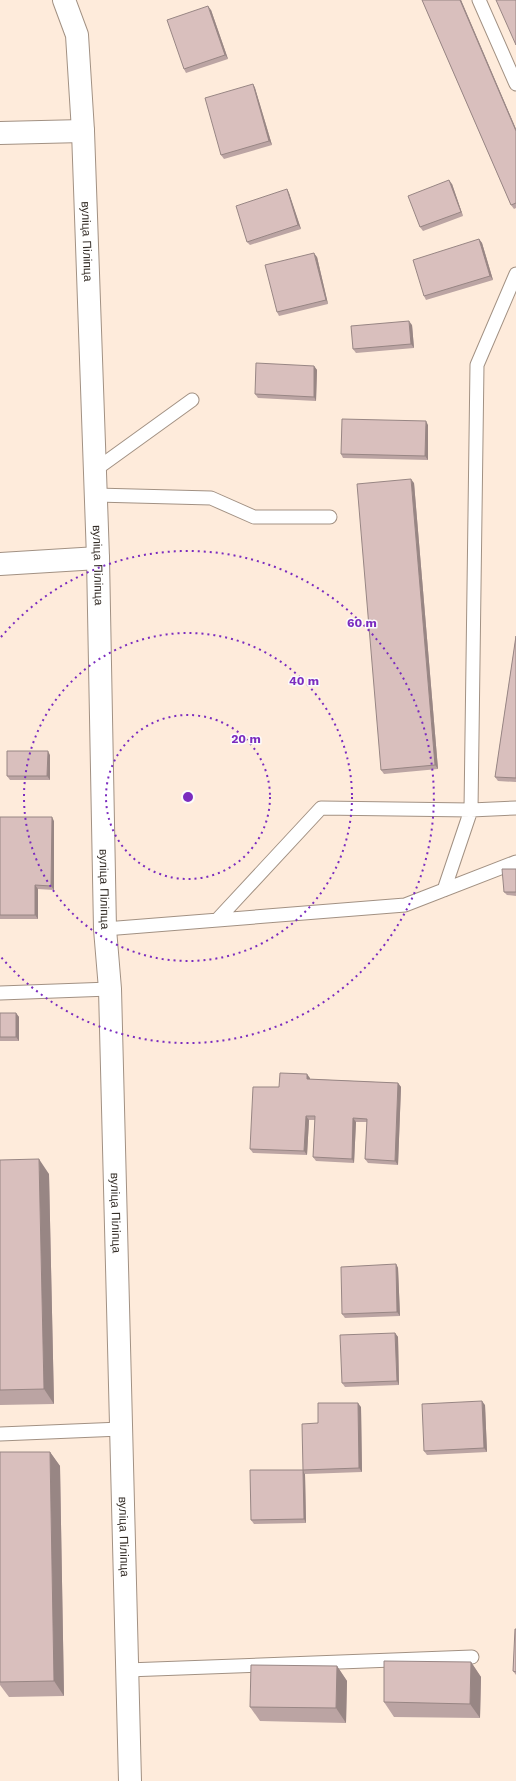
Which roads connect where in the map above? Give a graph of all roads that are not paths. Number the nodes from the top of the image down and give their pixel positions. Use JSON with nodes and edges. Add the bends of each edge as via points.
{"nodes":[{"id":1,"x":64,"y":0,"type":"edge"},
{"id":2,"x":479,"y":0,"type":"edge"},
{"id":3,"x":516,"y":84,"type":"edge"},
{"id":4,"x":83,"y":131,"type":"junction"},
{"id":5,"x":0,"y":133,"type":"edge"},
{"id":6,"x":516,"y":274,"type":"edge"},
{"id":7,"x":192,"y":400,"type":"dead end"},
{"id":8,"x":95,"y":470,"type":"junction"},
{"id":9,"x":96,"y":495,"type":"junction"},
{"id":10,"x":330,"y":517,"type":"dead end"},
{"id":11,"x":98,"y":558,"type":"junction"},
{"id":12,"x":0,"y":564,"type":"edge"},
{"id":13,"x":516,"y":808,"type":"edge"},
{"id":14,"x":470,"y":810,"type":"junction"},
{"id":15,"x":516,"y":862,"type":"edge"},
{"id":16,"x":444,"y":890,"type":"junction"},
{"id":17,"x":216,"y":920,"type":"junction"},
{"id":18,"x":105,"y":929,"type":"junction"},
{"id":19,"x":110,"y":989,"type":"junction"},
{"id":20,"x":0,"y":993,"type":"edge"},
{"id":21,"x":121,"y":1429,"type":"junction"},
{"id":22,"x":0,"y":1434,"type":"edge"},
{"id":23,"x":472,"y":1657,"type":"dead end"},
{"id":24,"x":127,"y":1670,"type":"junction"},
{"id":25,"x":130,"y":1781,"type":"edge"}],
"edges":[{"from":1,"to":4,"type":"street","name":"вуліца Піліпца","via":[[77,34]]},
{"from":2,"to":3,"type":"lane"},
{"from":4,"to":5,"type":"street"},
{"from":4,"to":8,"type":"street","name":"вуліца Піліпца"},
{"from":6,"to":14,"type":"lane","via":[[477,365]]},
{"from":7,"to":8,"type":"lane"},
{"from":8,"to":9,"type":"street","name":"вуліца Піліпца"},
{"from":9,"to":10,"type":"lane","via":[[211,498],[254,517]]},
{"from":9,"to":11,"type":"street","name":"вуліца Піліпца"},
{"from":11,"to":12,"type":"street"},
{"from":11,"to":18,"type":"street","name":"вуліца Піліпца"},
{"from":13,"to":14,"type":"lane"},
{"from":14,"to":16,"type":"lane"},
{"from":14,"to":17,"type":"lane","via":[[321,808]]},
{"from":15,"to":16,"type":"lane"},
{"from":16,"to":17,"type":"lane","via":[[405,905]]},
{"from":17,"to":18,"type":"lane"},
{"from":18,"to":19,"type":"street","name":"вуліца Піліпца"},
{"from":19,"to":20,"type":"lane"},
{"from":19,"to":21,"type":"street","name":"вуліца Піліпца"},
{"from":21,"to":22,"type":"lane"},
{"from":21,"to":24,"type":"street","name":"вуліца Піліпца"},
{"from":23,"to":24,"type":"lane"},
{"from":24,"to":25,"type":"street","name":"вуліца Піліпца"}]}
